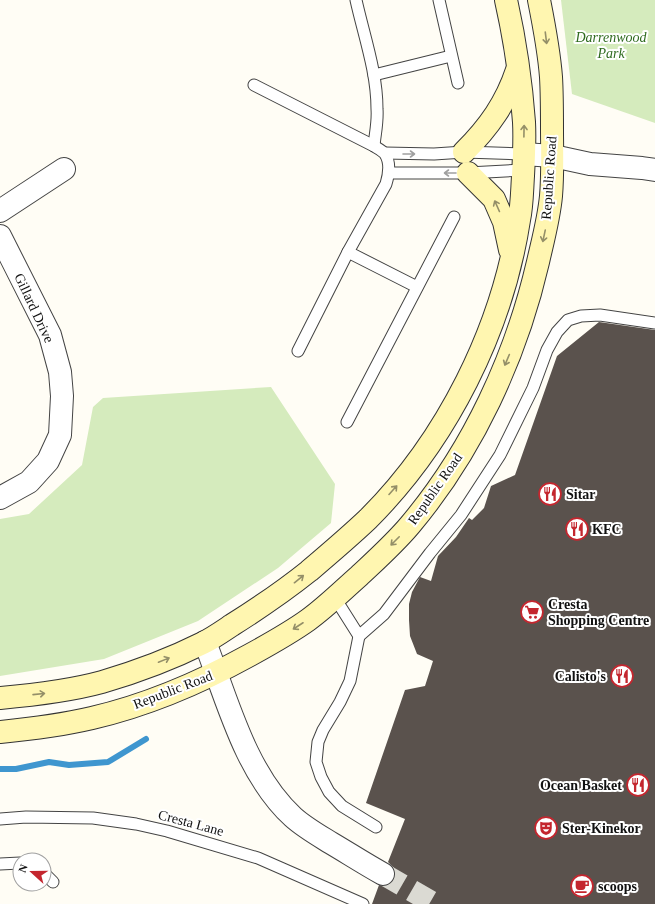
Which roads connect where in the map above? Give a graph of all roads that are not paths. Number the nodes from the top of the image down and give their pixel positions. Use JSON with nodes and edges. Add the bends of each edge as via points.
{"nodes":[{"id":1,"x":356,"y":0,"type":"edge"},
{"id":2,"x":439,"y":0,"type":"edge"},
{"id":3,"x":506,"y":0,"type":"edge"},
{"id":4,"x":539,"y":0,"type":"edge"},
{"id":5,"x":451,"y":56,"type":"junction"},
{"id":6,"x":518,"y":67,"type":"junction"},
{"id":7,"x":374,"y":75,"type":"junction"},
{"id":8,"x":458,"y":83,"type":"dead end"},
{"id":9,"x":254,"y":85,"type":"dead end"},
{"id":10,"x":374,"y":146,"type":"junction"},
{"id":11,"x":464,"y":152,"type":"junction"},
{"id":12,"x":385,"y":154,"type":"junction"},
{"id":13,"x":523,"y":162,"type":"junction"},
{"id":14,"x":552,"y":163,"type":"junction"},
{"id":15,"x":64,"y":169,"type":"dead end"},
{"id":16,"x":655,"y":170,"type":"edge"},
{"id":17,"x":468,"y":173,"type":"junction"},
{"id":18,"x":390,"y":174,"type":"junction"},
{"id":19,"x":0,"y":211,"type":"edge"},
{"id":20,"x":454,"y":217,"type":"dead end"},
{"id":21,"x":0,"y":236,"type":"edge"},
{"id":22,"x":348,"y":252,"type":"junction"},
{"id":23,"x":512,"y":257,"type":"junction"},
{"id":24,"x":418,"y":287,"type":"junction"},
{"id":25,"x":655,"y":323,"type":"edge"},
{"id":26,"x":298,"y":351,"type":"dead end"},
{"id":27,"x":347,"y":422,"type":"dead end"},
{"id":28,"x":0,"y":498,"type":"edge"},
{"id":29,"x":335,"y":598,"type":"junction"},
{"id":30,"x":359,"y":636,"type":"junction"},
{"id":31,"x":205,"y":642,"type":"junction"},
{"id":32,"x":217,"y":673,"type":"junction"},
{"id":33,"x":0,"y":698,"type":"edge"},
{"id":34,"x":0,"y":732,"type":"edge"},
{"id":35,"x":0,"y":819,"type":"edge"},
{"id":36,"x":376,"y":827,"type":"dead end"},
{"id":37,"x":12,"y":863,"type":"edge"},
{"id":38,"x":0,"y":864,"type":"edge"},
{"id":39,"x":383,"y":874,"type":"tunnel mouth"},
{"id":40,"x":363,"y":904,"type":"edge"}],
"edges":[{"from":1,"to":7,"type":"lane"},
{"from":2,"to":5,"type":"lane"},
{"from":3,"to":6,"type":"main road","name":"Republic Road"},
{"from":4,"to":14,"type":"main road","name":"Republic Road","one_way":true,"via":[[546,32],[551,78]]},
{"from":5,"to":7,"type":"lane"},
{"from":5,"to":8,"type":"lane"},
{"from":6,"to":11,"type":"main road","via":[[500,109]]},
{"from":13,"to":6,"type":"main road","name":"Republic Road","one_way":true,"via":[[524,124]]},
{"from":7,"to":10,"type":"lane","via":[[378,107]]},
{"from":9,"to":10,"type":"lane"},
{"from":10,"to":12,"type":"lane"},
{"from":12,"to":11,"type":"lane","one_way":true},
{"from":11,"to":13,"type":"lane"},
{"from":11,"to":17,"type":"lane"},
{"from":12,"to":18,"type":"lane"},
{"from":13,"to":14,"type":"street"},
{"from":13,"to":17,"type":"lane"},
{"from":13,"to":23,"type":"main road","name":"Republic Road","via":[[520,220]]},
{"from":14,"to":16,"type":"street"},
{"from":14,"to":29,"type":"main road","name":"Republic Road","one_way":true,"via":[[551,197],[532,287],[518,335],[498,382],[457,460],[432,497],[408,527]]},
{"from":15,"to":19,"type":"street"},
{"from":17,"to":18,"type":"lane","one_way":true},
{"from":23,"to":17,"type":"main road","one_way":true,"via":[[504,222],[494,199]]},
{"from":18,"to":22,"type":"lane"},
{"from":20,"to":24,"type":"lane"},
{"from":21,"to":28,"type":"street","name":"Gillard Drive","via":[[50,335],[60,372],[62,396],[60,435],[48,462],[29,482]]},
{"from":22,"to":24,"type":"lane"},
{"from":22,"to":26,"type":"lane"},
{"from":31,"to":23,"type":"main road","name":"Republic Road","one_way":true,"via":[[286,590],[369,517],[404,478],[451,410],[474,366],[496,312]]},
{"from":24,"to":27,"type":"lane"},
{"from":25,"to":30,"type":"lane","via":[[600,315],[568,320],[557,332],[547,350],[533,388],[500,455],[461,515],[384,614]]},
{"from":29,"to":30,"type":"lane"},
{"from":29,"to":32,"type":"main road","name":"Republic Road","one_way":true,"via":[[308,620]]},
{"from":30,"to":36,"type":"lane","via":[[350,681],[323,730],[318,742],[316,762],[329,792],[342,806]]},
{"from":31,"to":32,"type":"street"},
{"from":33,"to":31,"type":"main road","name":"Republic Road","one_way":true,"via":[[57,692],[101,682],[139,670]]},
{"from":32,"to":34,"type":"main road","name":"Republic Road","via":[[170,693],[92,718]]},
{"from":32,"to":39,"type":"street","via":[[240,736],[272,794],[307,828]]},
{"from":35,"to":40,"type":"lane","name":"Cresta Lane","via":[[94,818],[167,831],[258,858]]},
{"from":37,"to":38,"type":"lane"}]}
